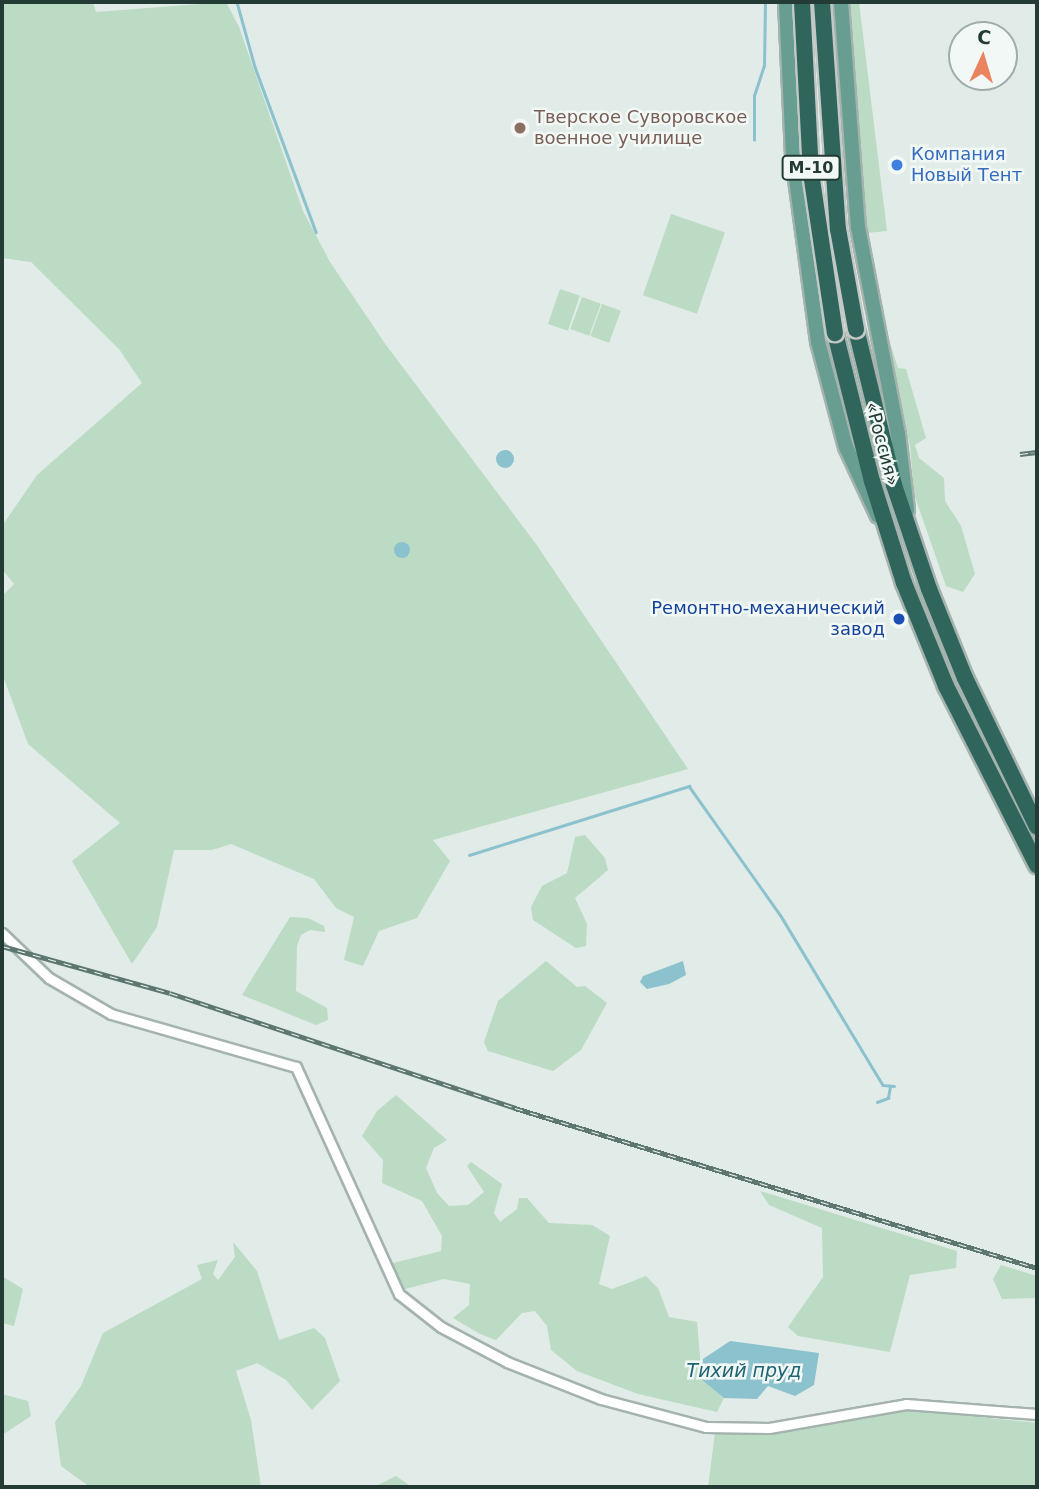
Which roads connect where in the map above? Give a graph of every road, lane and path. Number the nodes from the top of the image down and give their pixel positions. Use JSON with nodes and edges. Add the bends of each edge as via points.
{"nodes":[{"id":1,"x":786,"y":2,"type":"edge"},
{"id":2,"x":795,"y":2,"type":"edge"},
{"id":3,"x":802,"y":2,"type":"edge"},
{"id":4,"x":822,"y":2,"type":"edge"},
{"id":5,"x":831,"y":2,"type":"edge"},
{"id":6,"x":841,"y":2,"type":"edge"},
{"id":7,"x":842,"y":40,"type":"junction"},
{"id":8,"x":788,"y":44,"type":"junction"},
{"id":9,"x":908,"y":528,"type":"junction"},
{"id":10,"x":888,"y":534,"type":"junction"},
{"id":11,"x":1037,"y":827,"type":"edge"},
{"id":12,"x":1037,"y":865,"type":"edge"},
{"id":13,"x":2,"y":933,"type":"edge"},
{"id":14,"x":1037,"y":1414,"type":"edge"}],
"edges":[{"from":1,"to":8,"type":"main road"},
{"from":2,"to":5,"type":"main road","via":[[813,8]]},
{"from":3,"to":10,"type":"highway","name":"«Россия»","number":"М-10","bridge":true,"via":[[811,173],[835,333]]},
{"from":4,"to":9,"type":"highway","name":"«Россия»","number":"М-10","bridge":true,"via":[[838,229],[856,329]]},
{"from":6,"to":7,"type":"main road"},
{"from":7,"to":8,"type":"main road","via":[[832,31],[814,27],[797,33]]},
{"from":7,"to":9,"type":"main road","via":[[860,240],[898,434]]},
{"from":8,"to":10,"type":"main road","via":[[797,197],[818,342],[846,447]]},
{"from":9,"to":11,"type":"highway","name":"«Россия»","number":"М-10","via":[[965,678]]},
{"from":10,"to":12,"type":"highway","name":"«Россия»","number":"М-10","via":[[946,687]]},
{"from":13,"to":14,"type":"street","via":[[49,978],[111,1014],[296,1067],[399,1294],[442,1327],[507,1362],[601,1399],[706,1427],[769,1428],[906,1404]]}]}
